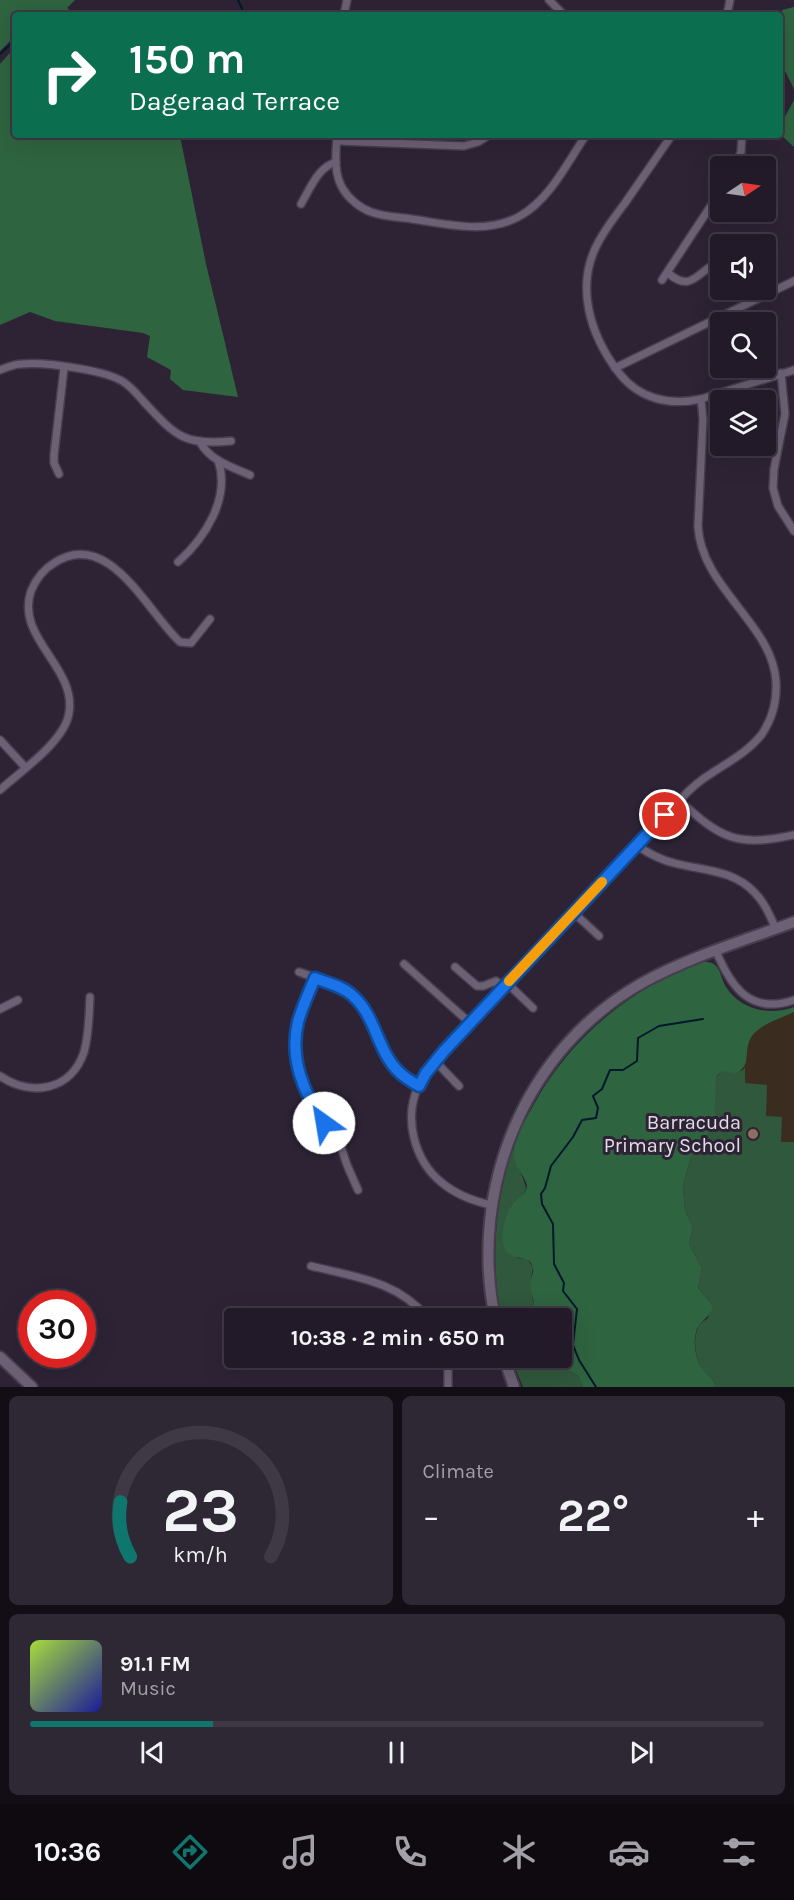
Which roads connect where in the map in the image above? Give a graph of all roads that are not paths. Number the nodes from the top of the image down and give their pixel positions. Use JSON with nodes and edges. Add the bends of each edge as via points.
{"nodes":[{"id":1,"x":549,"y":0,"type":"edge"},
{"id":2,"x":561,"y":12,"type":"edge"},
{"id":3,"x":337,"y":138,"type":"edge"},
{"id":4,"x":484,"y":138,"type":"edge"},
{"id":5,"x":584,"y":138,"type":"edge"},
{"id":6,"x":670,"y":138,"type":"edge"},
{"id":7,"x":742,"y":138,"type":"edge"},
{"id":8,"x":739,"y":156,"type":"edge"},
{"id":9,"x":336,"y":162,"type":"junction"},
{"id":10,"x":301,"y":204,"type":"dead end"},
{"id":11,"x":710,"y":208,"type":"edge"},
{"id":12,"x":710,"y":267,"type":"edge"},
{"id":13,"x":668,"y":273,"type":"junction"},
{"id":14,"x":662,"y":280,"type":"dead end"},
{"id":15,"x":794,"y":281,"type":"edge"},
{"id":16,"x":64,"y":368,"type":"junction"},
{"id":17,"x":615,"y":368,"type":"junction"},
{"id":18,"x":0,"y":370,"type":"edge"},
{"id":19,"x":794,"y":370,"type":"edge"},
{"id":20,"x":781,"y":373,"type":"junction"},
{"id":21,"x":701,"y":399,"type":"junction"},
{"id":22,"x":231,"y":441,"type":"dead end"},
{"id":23,"x":200,"y":442,"type":"junction"},
{"id":24,"x":218,"y":460,"type":"junction"},
{"id":25,"x":59,"y":474,"type":"dead end"},
{"id":26,"x":250,"y":475,"type":"dead end"},
{"id":27,"x":794,"y":531,"type":"edge"},
{"id":28,"x":178,"y":562,"type":"dead end"},
{"id":29,"x":210,"y":620,"type":"dead end"},
{"id":30,"x":0,"y":740,"type":"edge"},
{"id":31,"x":25,"y":768,"type":"junction"},
{"id":32,"x":0,"y":790,"type":"edge"},
{"id":33,"x":679,"y":800,"type":"junction"},
{"id":34,"x":794,"y":835,"type":"edge"},
{"id":35,"x":636,"y":844,"type":"junction"},
{"id":36,"x":574,"y":914,"type":"junction"},
{"id":37,"x":794,"y":922,"type":"edge"},
{"id":38,"x":776,"y":929,"type":"junction"},
{"id":39,"x":599,"y":936,"type":"dead end"},
{"id":40,"x":716,"y":951,"type":"junction"},
{"id":41,"x":404,"y":964,"type":"dead end"},
{"id":42,"x":455,"y":967,"type":"dead end"},
{"id":43,"x":299,"y":972,"type":"dead end"},
{"id":44,"x":315,"y":978,"type":"junction"},
{"id":45,"x":505,"y":985,"type":"junction"},
{"id":46,"x":90,"y":997,"type":"dead end"},
{"id":47,"x":18,"y":1000,"type":"dead end"},
{"id":48,"x":794,"y":1000,"type":"edge"},
{"id":49,"x":533,"y":1008,"type":"dead end"},
{"id":50,"x":0,"y":1009,"type":"edge"},
{"id":51,"x":470,"y":1023,"type":"junction"},
{"id":52,"x":435,"y":1061,"type":"junction"},
{"id":53,"x":0,"y":1076,"type":"edge"},
{"id":54,"x":419,"y":1086,"type":"junction"},
{"id":55,"x":459,"y":1086,"type":"dead end"},
{"id":56,"x":358,"y":1190,"type":"dead end"},
{"id":57,"x":491,"y":1205,"type":"junction"},
{"id":58,"x":311,"y":1266,"type":"dead end"},
{"id":59,"x":419,"y":1308,"type":"edge"},
{"id":60,"x":494,"y":1308,"type":"edge"},
{"id":61,"x":0,"y":1357,"type":"edge"},
{"id":62,"x":448,"y":1368,"type":"edge"},
{"id":63,"x":507,"y":1368,"type":"edge"},
{"id":64,"x":32,"y":1387,"type":"edge"},
{"id":65,"x":448,"y":1387,"type":"edge"},
{"id":66,"x":514,"y":1387,"type":"edge"}],
"edges":[{"from":1,"to":2,"type":"street"},
{"from":3,"to":4,"type":"street","via":[[464,146]]},
{"from":3,"to":9,"type":"street"},
{"from":5,"to":9,"type":"street","via":[[540,201],[516,218],[487,226],[469,227],[371,212],[355,203],[344,190]]},
{"from":6,"to":17,"type":"street","via":[[599,241],[587,272],[588,310]]},
{"from":7,"to":8,"type":"street"},
{"from":9,"to":10,"type":"street","via":[[322,170]]},
{"from":11,"to":13,"type":"street"},
{"from":12,"to":13,"type":"street","via":[[686,283]]},
{"from":13,"to":14,"type":"street"},
{"from":15,"to":17,"type":"street"},
{"from":16,"to":18,"type":"street","via":[[22,364]]},
{"from":16,"to":23,"type":"street","via":[[117,378],[170,429]]},
{"from":16,"to":25,"type":"street","via":[[54,455]]},
{"from":17,"to":21,"type":"street","via":[[636,390],[655,399]]},
{"from":19,"to":20,"type":"street"},
{"from":20,"to":21,"type":"street"},
{"from":20,"to":27,"type":"street","via":[[785,414],[773,488],[778,506]]},
{"from":21,"to":33,"type":"street","via":[[700,542],[714,575],[770,655],[776,693],[768,724],[755,742]]},
{"from":22,"to":23,"type":"street"},
{"from":23,"to":24,"type":"street"},
{"from":24,"to":26,"type":"street"},
{"from":24,"to":28,"type":"street","via":[[221,480],[215,512]]},
{"from":29,"to":31,"type":"street","via":[[191,643],[180,642],[118,569],[104,560],[75,555],[51,565],[31,592],[30,619],[66,683],[70,712],[60,736]]},
{"from":30,"to":31,"type":"street"},
{"from":31,"to":32,"type":"street"},
{"from":33,"to":34,"type":"street","via":[[712,828],[738,839],[762,841]]},
{"from":33,"to":35,"type":"street"},
{"from":35,"to":36,"type":"street"},
{"from":35,"to":38,"type":"street","via":[[671,862],[736,878],[763,903]]},
{"from":36,"to":39,"type":"street"},
{"from":36,"to":45,"type":"street"},
{"from":37,"to":38,"type":"street"},
{"from":38,"to":40,"type":"street"},
{"from":40,"to":48,"type":"street","via":[[729,978],[744,995],[772,1004]]},
{"from":40,"to":57,"type":"street","via":[[640,984],[605,1008],[568,1043],[540,1079],[516,1121]]},
{"from":41,"to":51,"type":"street"},
{"from":42,"to":45,"type":"street","via":[[477,986],[496,981]]},
{"from":43,"to":44,"type":"street"},
{"from":44,"to":54,"type":"street","via":[[352,994],[392,1064]]},
{"from":44,"to":56,"type":"street","via":[[297,1030],[298,1070],[316,1112],[325,1123],[333,1123]]},
{"from":45,"to":49,"type":"street"},
{"from":45,"to":51,"type":"street"},
{"from":46,"to":53,"type":"street","via":[[85,1050],[70,1074],[55,1085],[34,1089]]},
{"from":47,"to":50,"type":"street"},
{"from":51,"to":52,"type":"street"},
{"from":52,"to":54,"type":"street"},
{"from":52,"to":55,"type":"street"},
{"from":54,"to":57,"type":"street","via":[[412,1124],[426,1166],[451,1190]]},
{"from":57,"to":60,"type":"street","via":[[487,1246]]},
{"from":58,"to":59,"type":"street","via":[[389,1287]]},
{"from":61,"to":64,"type":"street"},
{"from":62,"to":65,"type":"street"},
{"from":63,"to":66,"type":"street"}]}
